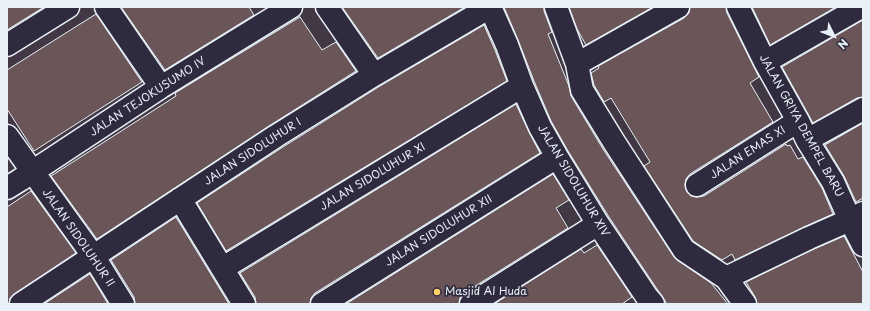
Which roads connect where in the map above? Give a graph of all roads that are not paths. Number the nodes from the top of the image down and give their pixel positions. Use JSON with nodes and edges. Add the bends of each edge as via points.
{"nodes":[{"id":1,"x":68,"y":7,"type":"edge"},
{"id":2,"x":106,"y":7,"type":"edge"},
{"id":3,"x":291,"y":7,"type":"edge"},
{"id":4,"x":327,"y":7,"type":"edge"},
{"id":5,"x":490,"y":7,"type":"edge"},
{"id":6,"x":556,"y":7,"type":"edge"},
{"id":7,"x":678,"y":7,"type":"edge"},
{"id":8,"x":738,"y":7,"type":"edge"},
{"id":9,"x":861,"y":7,"type":"edge"},
{"id":10,"x":7,"y":45,"type":"edge"},
{"id":11,"x":765,"y":62,"type":"junction"},
{"id":12,"x":577,"y":64,"type":"junction"},
{"id":13,"x":374,"y":75,"type":"junction"},
{"id":14,"x":522,"y":86,"type":"junction"},
{"id":15,"x":161,"y":87,"type":"junction"},
{"id":16,"x":863,"y":109,"type":"edge"},
{"id":17,"x":803,"y":130,"type":"junction"},
{"id":18,"x":7,"y":136,"type":"edge"},
{"id":19,"x":557,"y":157,"type":"junction"},
{"id":20,"x":32,"y":172,"type":"junction"},
{"id":21,"x":697,"y":185,"type":"dead end"},
{"id":22,"x":7,"y":188,"type":"edge"},
{"id":23,"x":180,"y":199,"type":"junction"},
{"id":24,"x":857,"y":216,"type":"edge"},
{"id":25,"x":598,"y":224,"type":"junction"},
{"id":26,"x":863,"y":244,"type":"edge"},
{"id":27,"x":94,"y":257,"type":"junction"},
{"id":28,"x":223,"y":268,"type":"junction"},
{"id":29,"x":726,"y":278,"type":"junction"},
{"id":30,"x":645,"y":302,"type":"edge"},
{"id":31,"x":21,"y":304,"type":"edge"},
{"id":32,"x":123,"y":304,"type":"edge"},
{"id":33,"x":244,"y":304,"type":"edge"},
{"id":34,"x":322,"y":304,"type":"edge"},
{"id":35,"x":471,"y":304,"type":"edge"},
{"id":36,"x":745,"y":304,"type":"edge"}],
"edges":[{"from":1,"to":10,"type":"street"},
{"from":2,"to":15,"type":"street"},
{"from":3,"to":15,"type":"street","name":"JALAN TEJOKUSUMO IV"},
{"from":4,"to":13,"type":"street"},
{"from":5,"to":13,"type":"street","name":"JALAN SIDOLUHUR I"},
{"from":5,"to":14,"type":"street","name":"JALAN SIDOLUHUR XIV"},
{"from":6,"to":12,"type":"street"},
{"from":7,"to":12,"type":"street"},
{"from":8,"to":11,"type":"street","name":"JALAN GRIYA DEMPEL BARU"},
{"from":9,"to":11,"type":"street"},
{"from":11,"to":17,"type":"street","name":"JALAN GRIYA DEMPEL BARU"},
{"from":12,"to":29,"type":"street","via":[[582,90],[684,250]]},
{"from":13,"to":23,"type":"street","name":"JALAN SIDOLUHUR I"},
{"from":14,"to":19,"type":"street","name":"JALAN SIDOLUHUR XIV"},
{"from":14,"to":28,"type":"street","name":"JALAN SIDOLUHUR XI"},
{"from":15,"to":20,"type":"street","name":"JALAN TEJOKUSUMO IV"},
{"from":16,"to":17,"type":"street","name":"JALAN EMAS XI"},
{"from":17,"to":21,"type":"street","name":"JALAN EMAS XI"},
{"from":17,"to":24,"type":"street","name":"JALAN GRIYA DEMPEL BARU","via":[[833,182]]},
{"from":18,"to":20,"type":"street","name":"JALAN SIDOLUHUR II"},
{"from":19,"to":25,"type":"street","name":"JALAN SIDOLUHUR XIV"},
{"from":19,"to":34,"type":"street","name":"JALAN SIDOLUHUR XII"},
{"from":20,"to":22,"type":"street","name":"JALAN TEJOKUSUMO IV"},
{"from":20,"to":27,"type":"street","name":"JALAN SIDOLUHUR II"},
{"from":23,"to":27,"type":"street","name":"JALAN SIDOLUHUR I"},
{"from":23,"to":28,"type":"street"},
{"from":24,"to":26,"type":"street","name":"JALAN GRIYA DEMPEL BARU"},
{"from":24,"to":29,"type":"street"},
{"from":25,"to":30,"type":"street","name":"JALAN SIDOLUHUR XIV"},
{"from":25,"to":35,"type":"street"},
{"from":27,"to":31,"type":"street","name":"JALAN SIDOLUHUR I"},
{"from":27,"to":32,"type":"street","name":"JALAN SIDOLUHUR II"},
{"from":28,"to":33,"type":"street"},
{"from":29,"to":36,"type":"street"}]}
